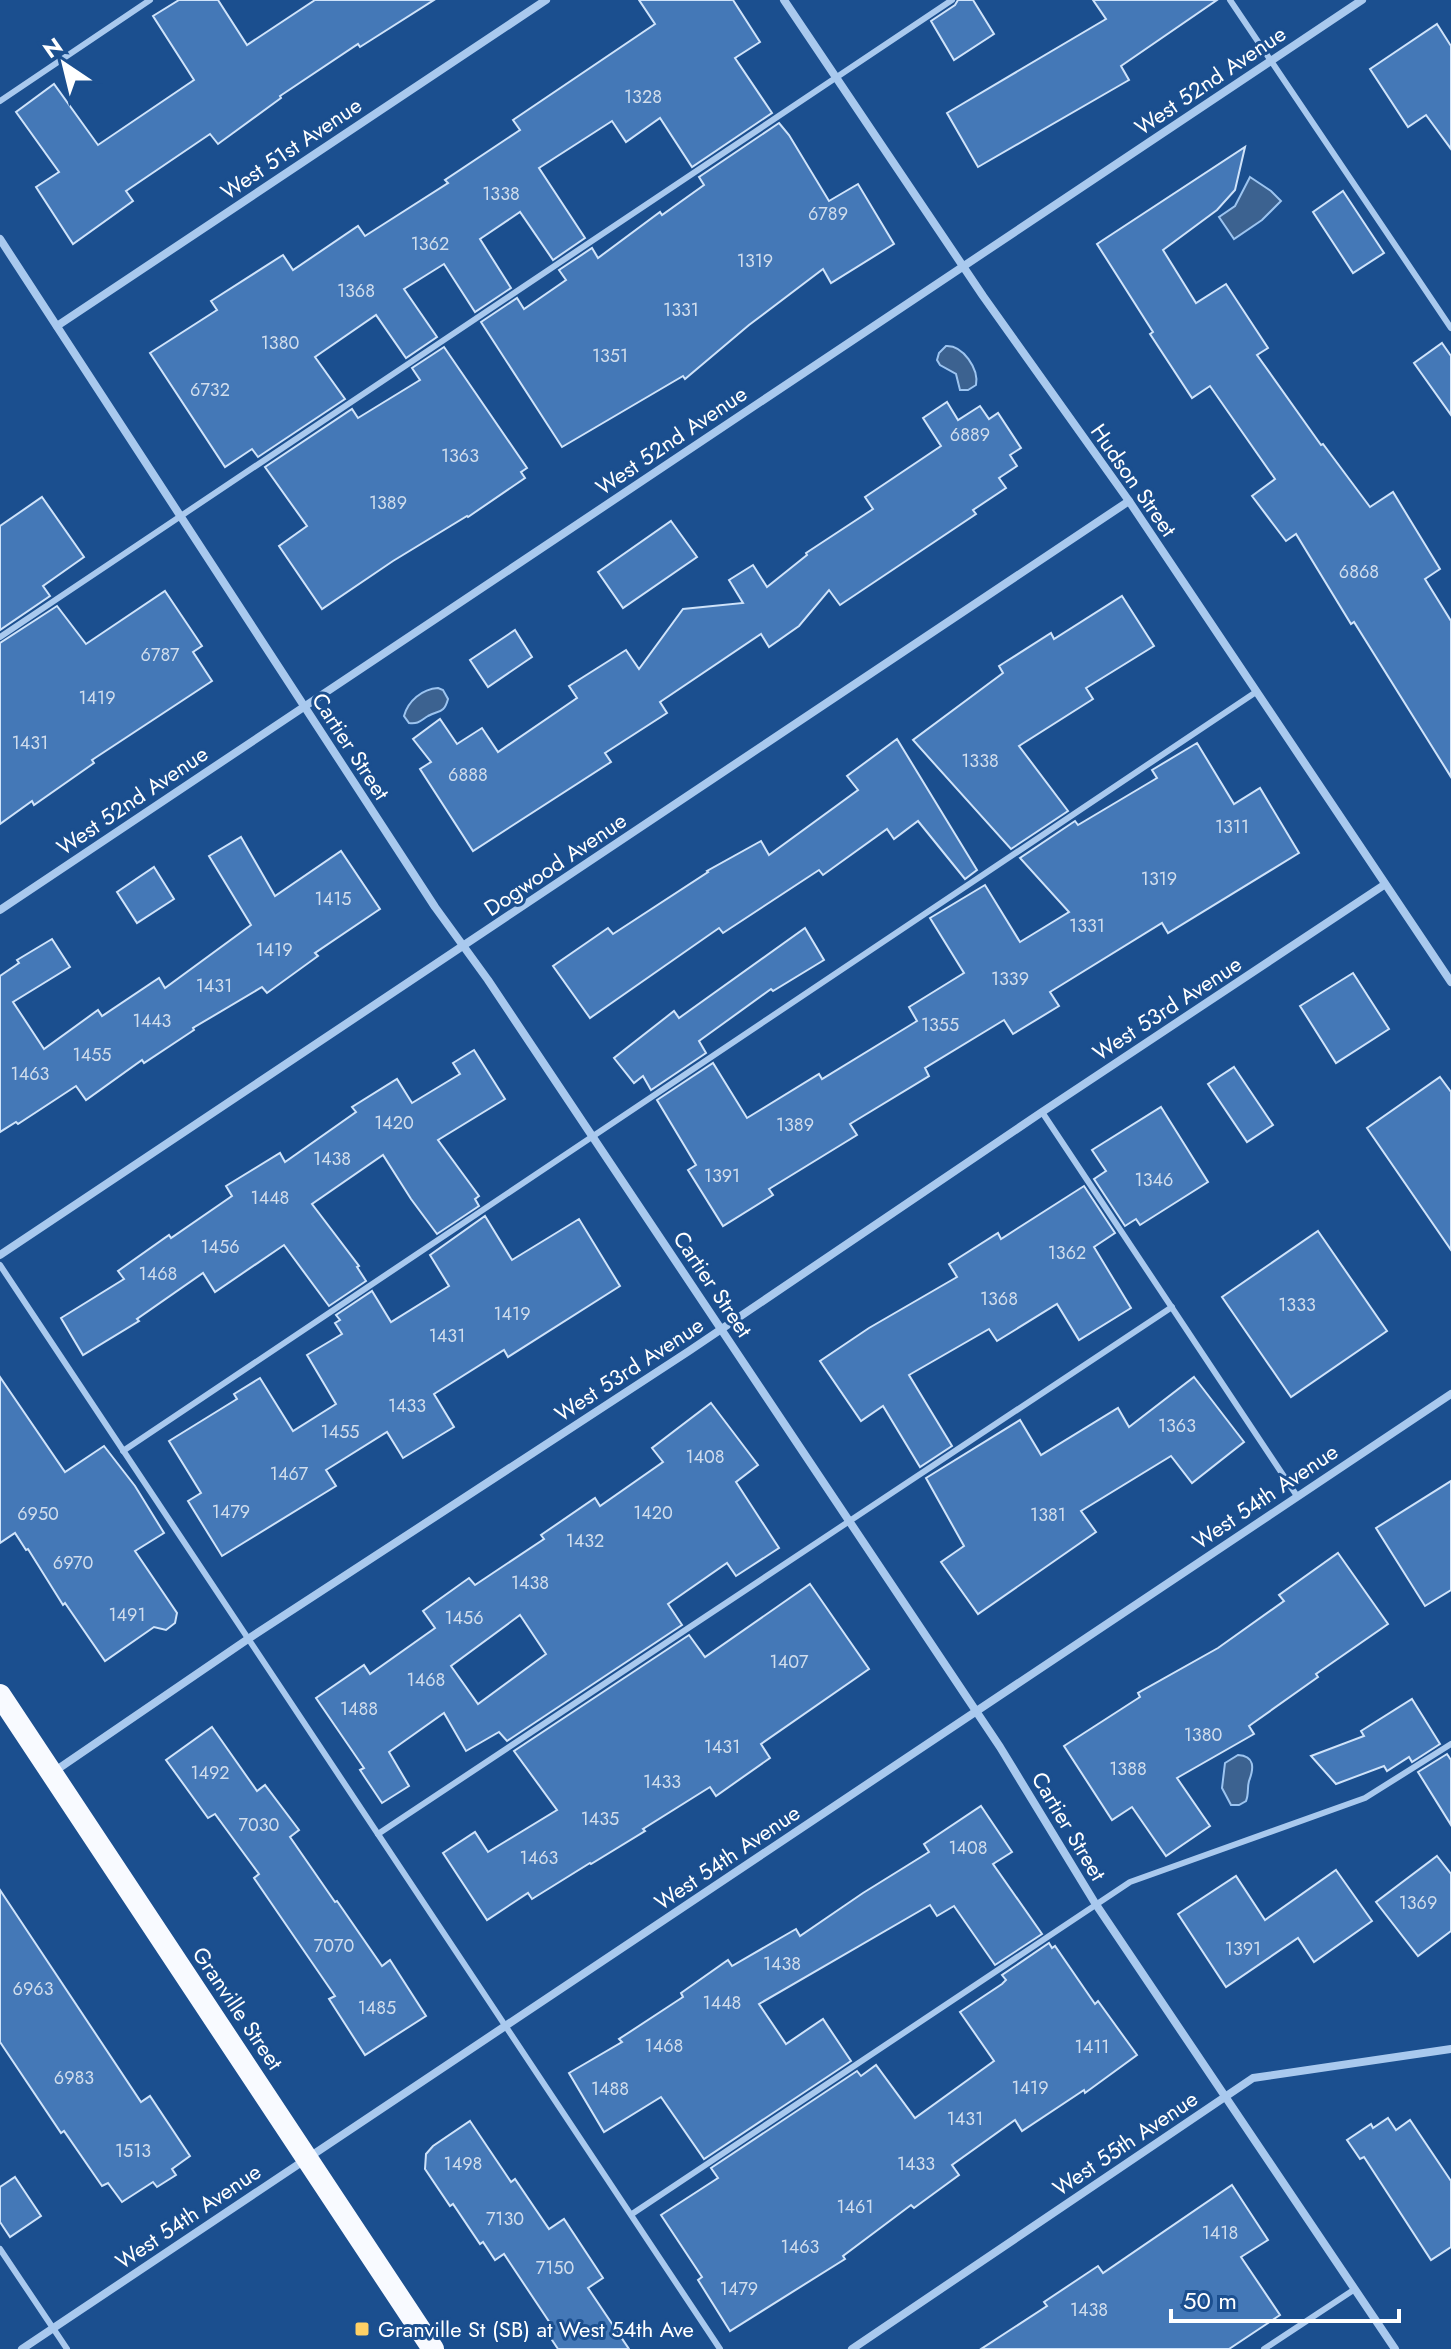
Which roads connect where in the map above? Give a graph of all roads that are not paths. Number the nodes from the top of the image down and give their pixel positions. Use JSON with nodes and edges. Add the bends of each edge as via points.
{"nodes":[{"id":1,"x":150,"y":0,"type":"edge"},
{"id":2,"x":546,"y":0,"type":"edge"},
{"id":3,"x":784,"y":0,"type":"edge"},
{"id":4,"x":952,"y":0,"type":"edge"},
{"id":5,"x":1230,"y":0,"type":"edge"},
{"id":6,"x":1362,"y":0,"type":"edge"},
{"id":7,"x":1271,"y":61,"type":"junction"},
{"id":8,"x":836,"y":78,"type":"junction"},
{"id":9,"x":0,"y":101,"type":"edge"},
{"id":10,"x":0,"y":239,"type":"edge"},
{"id":11,"x":963,"y":267,"type":"junction"},
{"id":12,"x":57,"y":326,"type":"junction"},
{"id":13,"x":1451,"y":328,"type":"edge"},
{"id":14,"x":1129,"y":501,"type":"junction"},
{"id":15,"x":180,"y":516,"type":"junction"},
{"id":16,"x":0,"y":637,"type":"edge"},
{"id":17,"x":1256,"y":692,"type":"junction"},
{"id":18,"x":304,"y":707,"type":"junction"},
{"id":19,"x":1384,"y":885,"type":"junction"},
{"id":20,"x":0,"y":910,"type":"edge"},
{"id":21,"x":464,"y":946,"type":"junction"},
{"id":22,"x":1451,"y":982,"type":"edge"},
{"id":23,"x":1042,"y":1112,"type":"junction"},
{"id":24,"x":594,"y":1137,"type":"junction"},
{"id":25,"x":0,"y":1255,"type":"edge"},
{"id":26,"x":0,"y":1265,"type":"edge"},
{"id":27,"x":1172,"y":1307,"type":"junction"},
{"id":28,"x":721,"y":1329,"type":"junction"},
{"id":29,"x":1451,"y":1394,"type":"edge"},
{"id":30,"x":123,"y":1451,"type":"junction"},
{"id":31,"x":1297,"y":1496,"type":"junction"},
{"id":32,"x":850,"y":1520,"type":"junction"},
{"id":33,"x":248,"y":1639,"type":"junction"},
{"id":34,"x":0,"y":1695,"type":"edge"},
{"id":35,"x":976,"y":1711,"type":"junction"},
{"id":36,"x":1451,"y":1744,"type":"edge"},
{"id":37,"x":52,"y":1773,"type":"junction"},
{"id":38,"x":378,"y":1834,"type":"junction"},
{"id":39,"x":1095,"y":1903,"type":"junction"},
{"id":40,"x":506,"y":2026,"type":"junction"},
{"id":41,"x":1451,"y":2049,"type":"edge"},
{"id":42,"x":1226,"y":2097,"type":"junction"},
{"id":43,"x":307,"y":2159,"type":"junction"},
{"id":44,"x":632,"y":2214,"type":"junction"},
{"id":45,"x":0,"y":2249,"type":"edge"},
{"id":46,"x":1355,"y":2289,"type":"junction"},
{"id":47,"x":53,"y":2328,"type":"junction"},
{"id":48,"x":22,"y":2349,"type":"edge"},
{"id":49,"x":67,"y":2349,"type":"edge"},
{"id":50,"x":433,"y":2349,"type":"edge"},
{"id":51,"x":720,"y":2349,"type":"edge"},
{"id":52,"x":852,"y":2349,"type":"edge"},
{"id":53,"x":1264,"y":2349,"type":"edge"},
{"id":54,"x":1395,"y":2349,"type":"edge"}],
"edges":[{"from":1,"to":9,"type":"lane"},
{"from":2,"to":12,"type":"street","name":"West 51st Avenue"},
{"from":3,"to":8,"type":"street","name":"Hudson Street"},
{"from":4,"to":8,"type":"lane"},
{"from":5,"to":7,"type":"lane"},
{"from":6,"to":7,"type":"street","name":"West 52nd Avenue"},
{"from":7,"to":11,"type":"street","name":"West 52nd Avenue"},
{"from":7,"to":13,"type":"lane"},
{"from":8,"to":11,"type":"street","name":"Hudson Street"},
{"from":8,"to":15,"type":"lane"},
{"from":10,"to":12,"type":"street","name":"Cartier Street"},
{"from":11,"to":14,"type":"street","name":"Hudson Street"},
{"from":11,"to":18,"type":"street","name":"West 52nd Avenue"},
{"from":12,"to":15,"type":"street","name":"Cartier Street"},
{"from":14,"to":17,"type":"street","name":"Hudson Street"},
{"from":14,"to":21,"type":"street","name":"Dogwood Avenue"},
{"from":15,"to":16,"type":"lane"},
{"from":15,"to":18,"type":"street","name":"Cartier Street"},
{"from":17,"to":19,"type":"street","name":"Hudson Street"},
{"from":17,"to":24,"type":"lane"},
{"from":18,"to":20,"type":"street","name":"West 52nd Avenue"},
{"from":18,"to":21,"type":"street","name":"Cartier Street"},
{"from":19,"to":22,"type":"street","name":"Hudson Street"},
{"from":19,"to":23,"type":"street","name":"West 53rd Avenue"},
{"from":21,"to":24,"type":"street","name":"Cartier Street"},
{"from":21,"to":25,"type":"street","name":"Dogwood Avenue"},
{"from":23,"to":27,"type":"lane"},
{"from":23,"to":28,"type":"street","name":"West 53rd Avenue"},
{"from":24,"to":28,"type":"street","name":"Cartier Street"},
{"from":24,"to":30,"type":"lane"},
{"from":26,"to":30,"type":"lane"},
{"from":27,"to":31,"type":"lane"},
{"from":27,"to":32,"type":"lane"},
{"from":28,"to":32,"type":"street","name":"Cartier Street"},
{"from":28,"to":33,"type":"street","name":"West 53rd Avenue"},
{"from":29,"to":31,"type":"street","name":"West 54th Avenue"},
{"from":30,"to":33,"type":"lane"},
{"from":31,"to":35,"type":"street","name":"West 54th Avenue"},
{"from":32,"to":35,"type":"street","name":"Cartier Street"},
{"from":32,"to":38,"type":"lane"},
{"from":33,"to":37,"type":"street","name":"West 53rd Avenue"},
{"from":33,"to":38,"type":"lane"},
{"from":34,"to":37,"type":"highway","name":"Granville Street"},
{"from":35,"to":39,"type":"street","name":"Cartier Street"},
{"from":35,"to":40,"type":"street","name":"West 54th Avenue"},
{"from":36,"to":39,"type":"lane","via":[[1365,1798],[1130,1882]]},
{"from":37,"to":43,"type":"highway","name":"Granville Street"},
{"from":38,"to":40,"type":"lane"},
{"from":39,"to":42,"type":"street","name":"Cartier Street"},
{"from":39,"to":44,"type":"lane"},
{"from":40,"to":43,"type":"street","name":"West 54th Avenue"},
{"from":40,"to":44,"type":"lane"},
{"from":41,"to":42,"type":"street","name":"West 55th Avenue","via":[[1259,2076]]},
{"from":42,"to":46,"type":"street","name":"Cartier Street"},
{"from":42,"to":52,"type":"street","name":"West 55th Avenue"},
{"from":43,"to":47,"type":"street","name":"West 54th Avenue"},
{"from":43,"to":50,"type":"highway","name":"Granville Street"},
{"from":44,"to":51,"type":"lane"},
{"from":45,"to":47,"type":"lane"},
{"from":46,"to":53,"type":"lane"},
{"from":46,"to":54,"type":"street","name":"Cartier Street"},
{"from":47,"to":48,"type":"street","name":"West 54th Avenue"},
{"from":47,"to":49,"type":"lane"}]}
